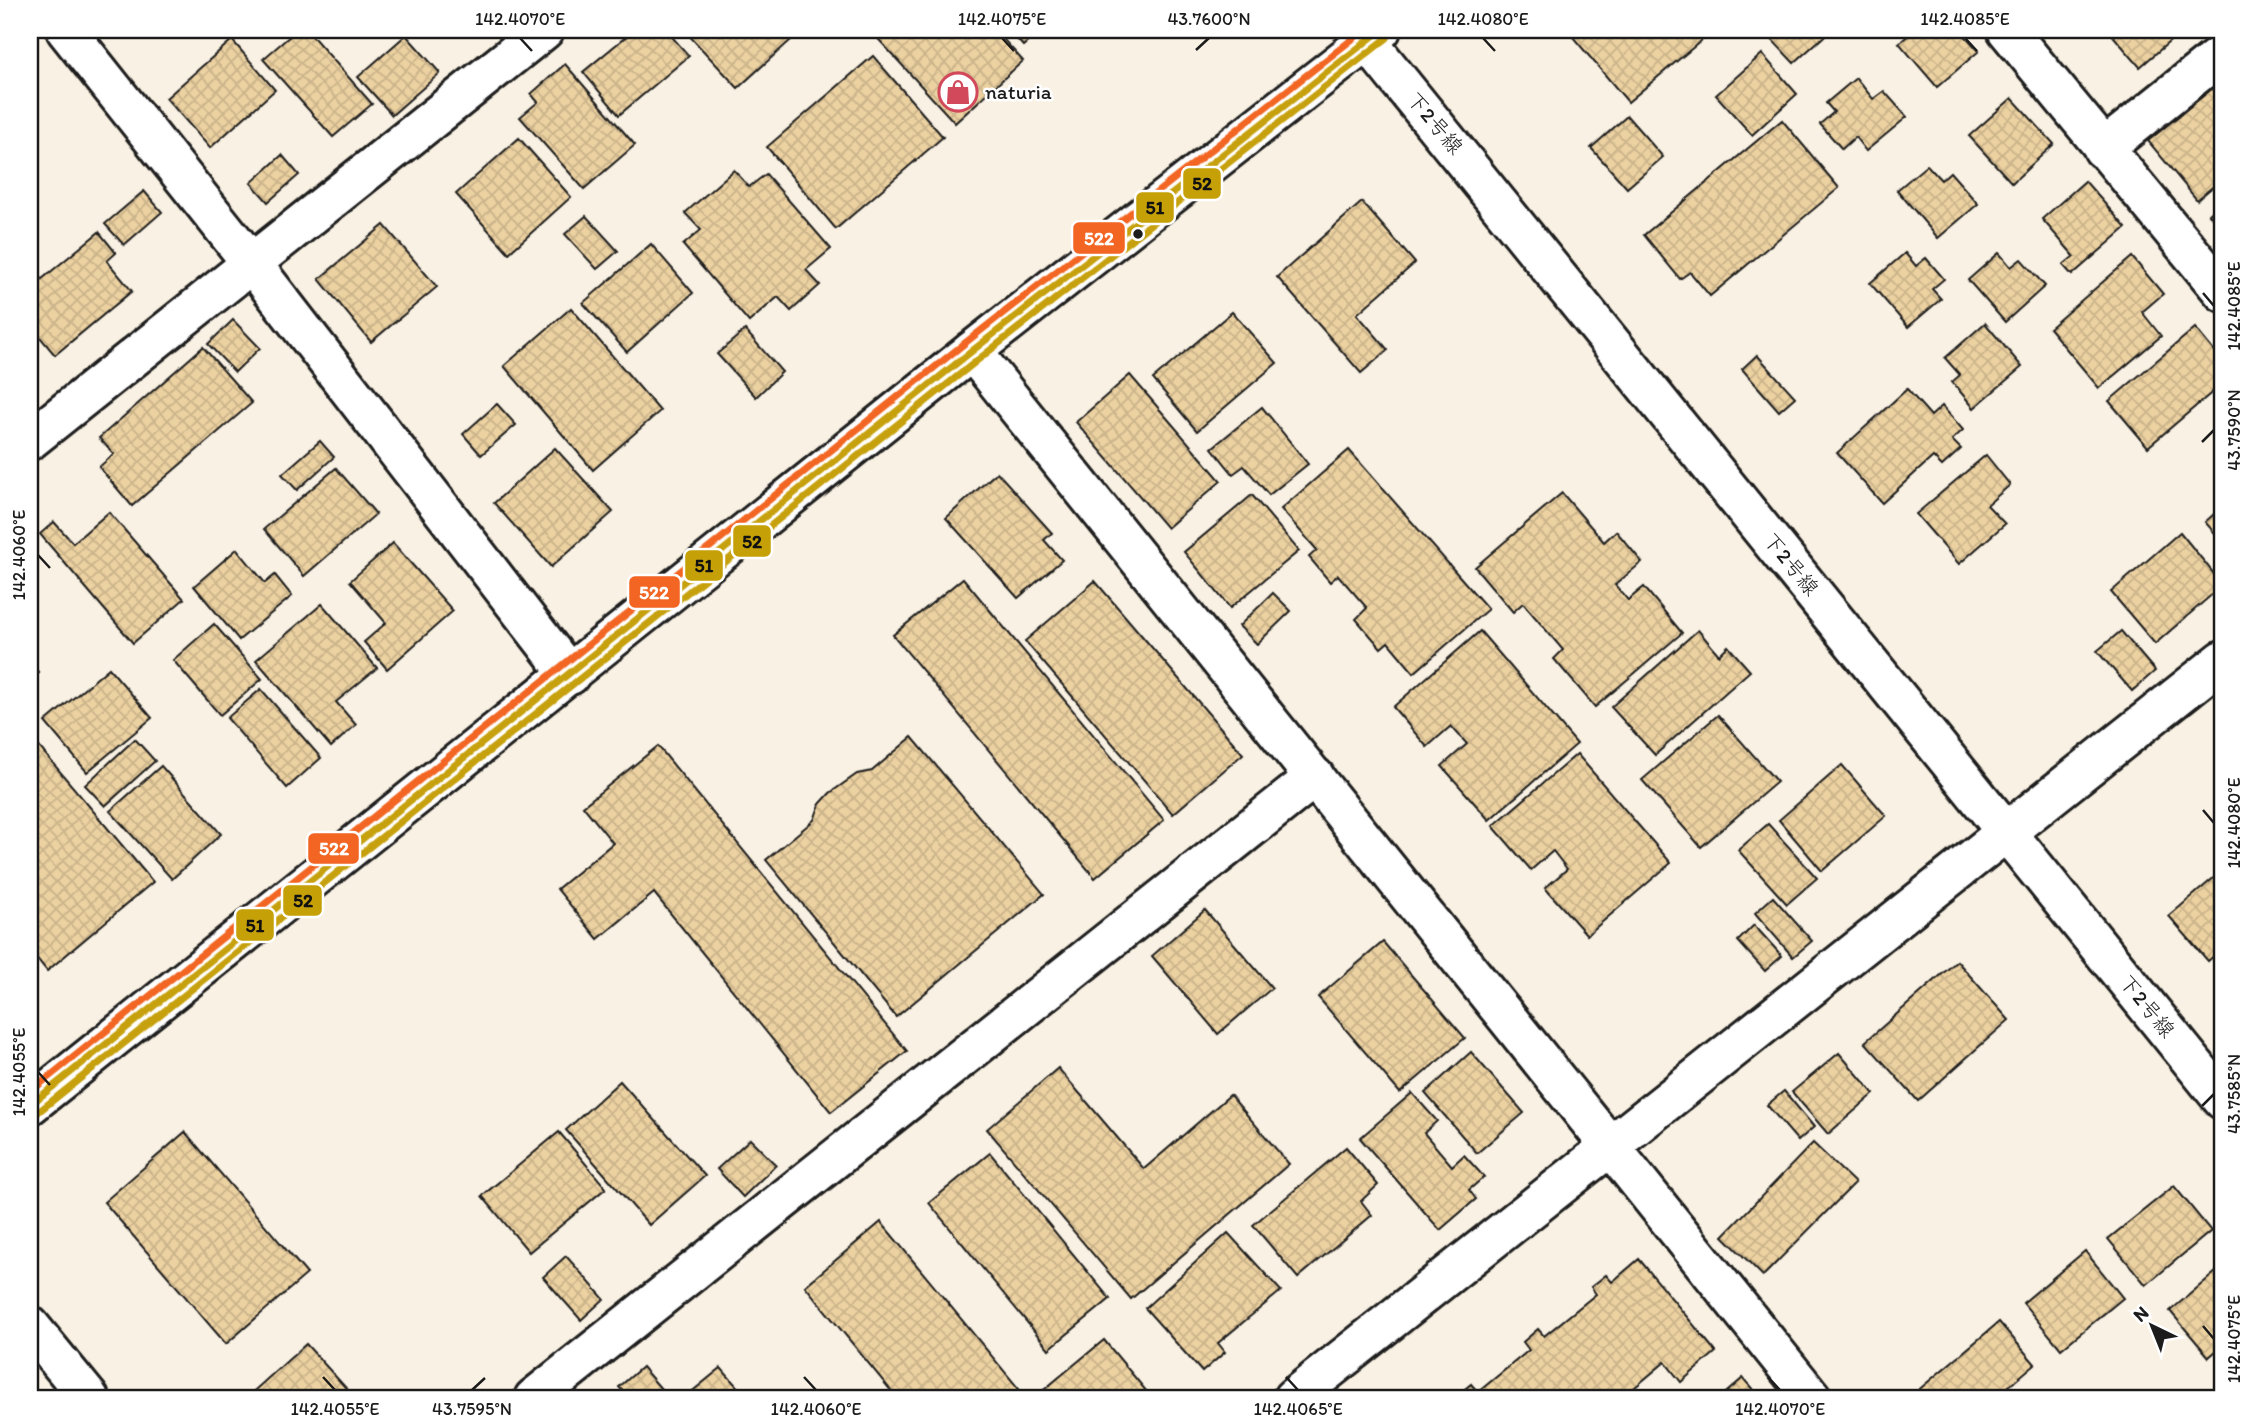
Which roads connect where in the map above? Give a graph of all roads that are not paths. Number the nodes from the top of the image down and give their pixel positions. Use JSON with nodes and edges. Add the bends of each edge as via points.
{"nodes":[{"id":1,"x":66,"y":30,"type":"edge"},
{"id":2,"x":544,"y":30,"type":"edge"},
{"id":3,"x":2007,"y":30,"type":"edge"},
{"id":4,"x":1369,"y":33,"type":"edge"},
{"id":5,"x":2223,"y":52,"type":"edge"},
{"id":6,"x":2103,"y":149,"type":"junction"},
{"id":7,"x":253,"y":265,"type":"junction"},
{"id":8,"x":2223,"y":292,"type":"edge"},
{"id":9,"x":971,"y":351,"type":"junction"},
{"id":10,"x":30,"y":440,"type":"edge"},
{"id":11,"x":2223,"y":660,"type":"edge"},
{"id":12,"x":570,"y":675,"type":"junction"},
{"id":13,"x":1315,"y":777,"type":"junction"},
{"id":14,"x":2007,"y":833,"type":"junction"},
{"id":15,"x":2223,"y":1100,"type":"edge"},
{"id":16,"x":30,"y":1105,"type":"edge"},
{"id":17,"x":1609,"y":1148,"type":"junction"},
{"id":18,"x":30,"y":1326,"type":"edge"},
{"id":19,"x":89,"y":1398,"type":"edge"},
{"id":20,"x":534,"y":1398,"type":"edge"},
{"id":21,"x":1293,"y":1398,"type":"edge"},
{"id":22,"x":1812,"y":1398,"type":"edge"}],
"edges":[{"from":1,"to":7,"type":"street"},
{"from":2,"to":7,"type":"street"},
{"from":3,"to":6,"type":"street"},
{"from":4,"to":9,"type":"street"},
{"from":4,"to":14,"type":"street","name":"下2号線"},
{"from":5,"to":6,"type":"street"},
{"from":6,"to":8,"type":"street"},
{"from":7,"to":10,"type":"street"},
{"from":7,"to":12,"type":"street"},
{"from":9,"to":12,"type":"street"},
{"from":9,"to":13,"type":"street"},
{"from":11,"to":14,"type":"street"},
{"from":12,"to":16,"type":"street"},
{"from":13,"to":17,"type":"street"},
{"from":13,"to":20,"type":"street"},
{"from":14,"to":15,"type":"street","name":"下2号線"},
{"from":14,"to":17,"type":"street"},
{"from":17,"to":21,"type":"street"},
{"from":17,"to":22,"type":"street"},
{"from":18,"to":19,"type":"street"}]}
